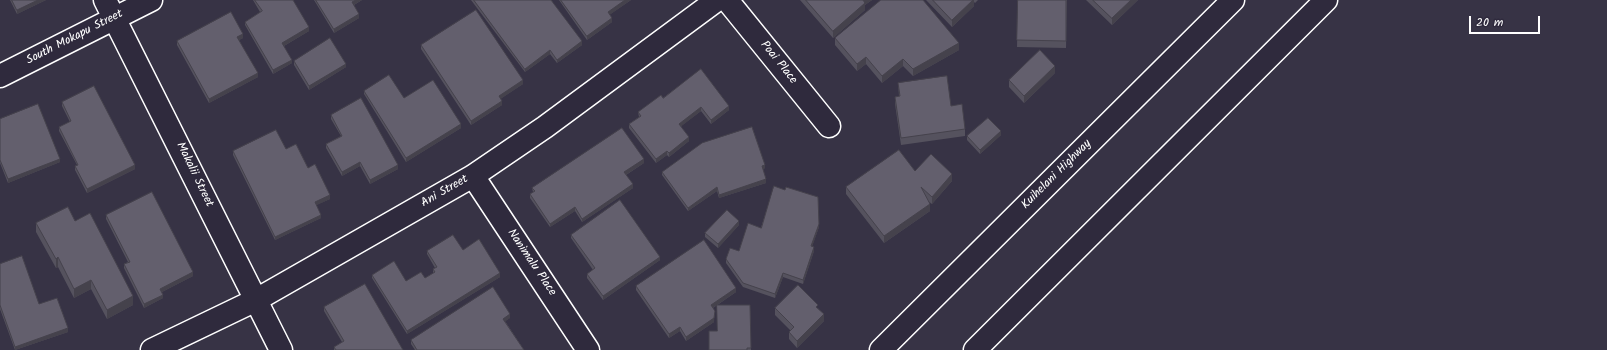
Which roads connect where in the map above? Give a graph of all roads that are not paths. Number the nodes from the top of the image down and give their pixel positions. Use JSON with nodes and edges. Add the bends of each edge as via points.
{"nodes":[{"id":1,"x":151,"y":0,"type":"edge"},
{"id":2,"x":717,"y":0,"type":"edge"},
{"id":3,"x":726,"y":0,"type":"edge"},
{"id":4,"x":1233,"y":0,"type":"edge"},
{"id":5,"x":1326,"y":0,"type":"edge"},
{"id":6,"x":110,"y":9,"type":"edge"},
{"id":7,"x":0,"y":76,"type":"edge"},
{"id":8,"x":829,"y":126,"type":"dead end"},
{"id":9,"x":473,"y":176,"type":"junction"},
{"id":10,"x":256,"y":300,"type":"junction"},
{"id":11,"x":152,"y":350,"type":"edge"},
{"id":12,"x":281,"y":350,"type":"edge"},
{"id":13,"x":588,"y":350,"type":"edge"},
{"id":14,"x":881,"y":350,"type":"edge"},
{"id":15,"x":975,"y":350,"type":"edge"}],
"edges":[{"from":1,"to":6,"type":"street","name":"South Mokapu Street"},
{"from":2,"to":9,"type":"street","name":"Ani Street","via":[[545,127]]},
{"from":3,"to":8,"type":"street","name":"Poai Place"},
{"from":4,"to":14,"type":"street","name":"Kuihelani Highway"},
{"from":5,"to":15,"type":"street"},
{"from":6,"to":7,"type":"street","name":"South Mokapu Street"},
{"from":6,"to":10,"type":"street","name":"Makalii Street"},
{"from":9,"to":10,"type":"street","name":"Ani Street"},
{"from":9,"to":13,"type":"street","name":"Nanimalu Place"},
{"from":10,"to":11,"type":"street","name":"Ani Street"},
{"from":10,"to":12,"type":"street","name":"Makalii Street"}]}
